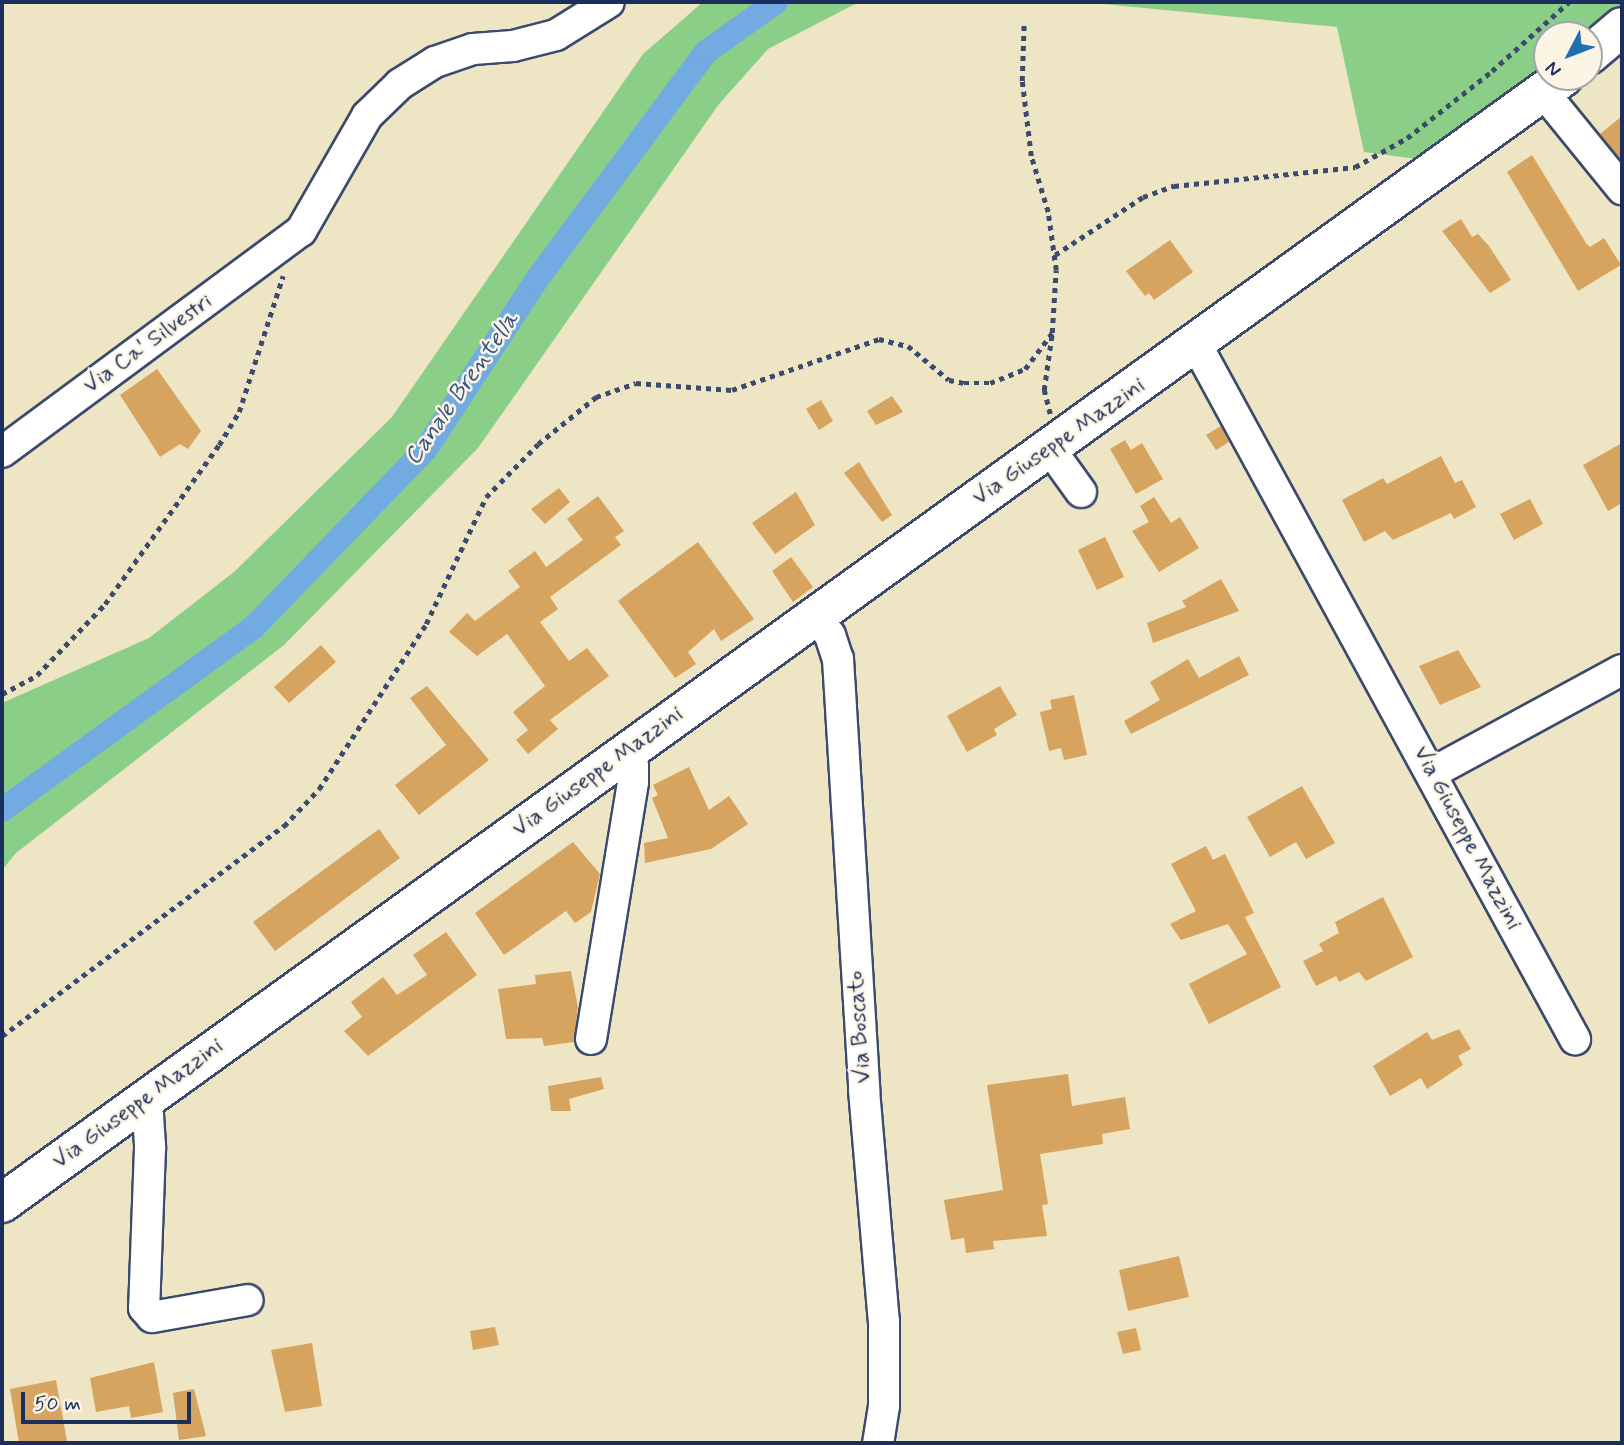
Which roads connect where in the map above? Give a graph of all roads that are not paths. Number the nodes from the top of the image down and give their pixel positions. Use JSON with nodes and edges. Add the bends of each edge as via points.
{"nodes":[{"id":1,"x":609,"y":2,"type":"edge"},
{"id":2,"x":1622,"y":27,"type":"edge"},
{"id":3,"x":1603,"y":43,"type":"edge"},
{"id":4,"x":1546,"y":91,"type":"edge"},
{"id":5,"x":1558,"y":91,"type":"edge"},
{"id":6,"x":1622,"y":189,"type":"edge"},
{"id":7,"x":1196,"y":344,"type":"junction"},
{"id":8,"x":1058,"y":443,"type":"junction"},
{"id":9,"x":2,"y":452,"type":"edge"},
{"id":10,"x":1081,"y":492,"type":"dead end"},
{"id":11,"x":815,"y":616,"type":"junction"},
{"id":12,"x":1622,"y":670,"type":"edge"},
{"id":13,"x":623,"y":753,"type":"junction"},
{"id":14,"x":1432,"y":773,"type":"junction"},
{"id":15,"x":1575,"y":1039,"type":"dead end"},
{"id":16,"x":591,"y":1040,"type":"dead end"},
{"id":17,"x":139,"y":1103,"type":"junction"},
{"id":18,"x":2,"y":1203,"type":"edge"},
{"id":19,"x":248,"y":1300,"type":"dead end"},
{"id":20,"x":878,"y":1443,"type":"edge"}],
"edges":[{"from":1,"to":9,"type":"street","name":"Via Ca' Silvestri","via":[[556,35],[513,46],[473,49],[435,62],[400,85],[367,116],[318,205],[293,237]]},
{"from":2,"to":3,"type":"main road"},
{"from":4,"to":7,"type":"main road","name":"Via Giuseppe Mazzini"},
{"from":5,"to":6,"type":"street","name":"Via Giuseppe Mazzini"},
{"from":7,"to":8,"type":"main road","name":"Via Giuseppe Mazzini"},
{"from":7,"to":14,"type":"street","name":"Via Giuseppe Mazzini"},
{"from":8,"to":10,"type":"street"},
{"from":8,"to":11,"type":"main road","name":"Via Giuseppe Mazzini"},
{"from":11,"to":13,"type":"main road","name":"Via Giuseppe Mazzini"},
{"from":11,"to":20,"type":"street","name":"Via Boscato","via":[[830,635],[838,659],[864,1090],[884,1321],[884,1406]]},
{"from":12,"to":14,"type":"street"},
{"from":13,"to":16,"type":"street","via":[[633,766],[633,782]]},
{"from":13,"to":17,"type":"main road","name":"Via Giuseppe Mazzini"},
{"from":14,"to":15,"type":"street","name":"Via Giuseppe Mazzini"},
{"from":17,"to":18,"type":"main road","name":"Via Giuseppe Mazzini"},
{"from":17,"to":19,"type":"street","via":[[148,1116],[150,1147],[144,1308],[152,1317]]}]}
